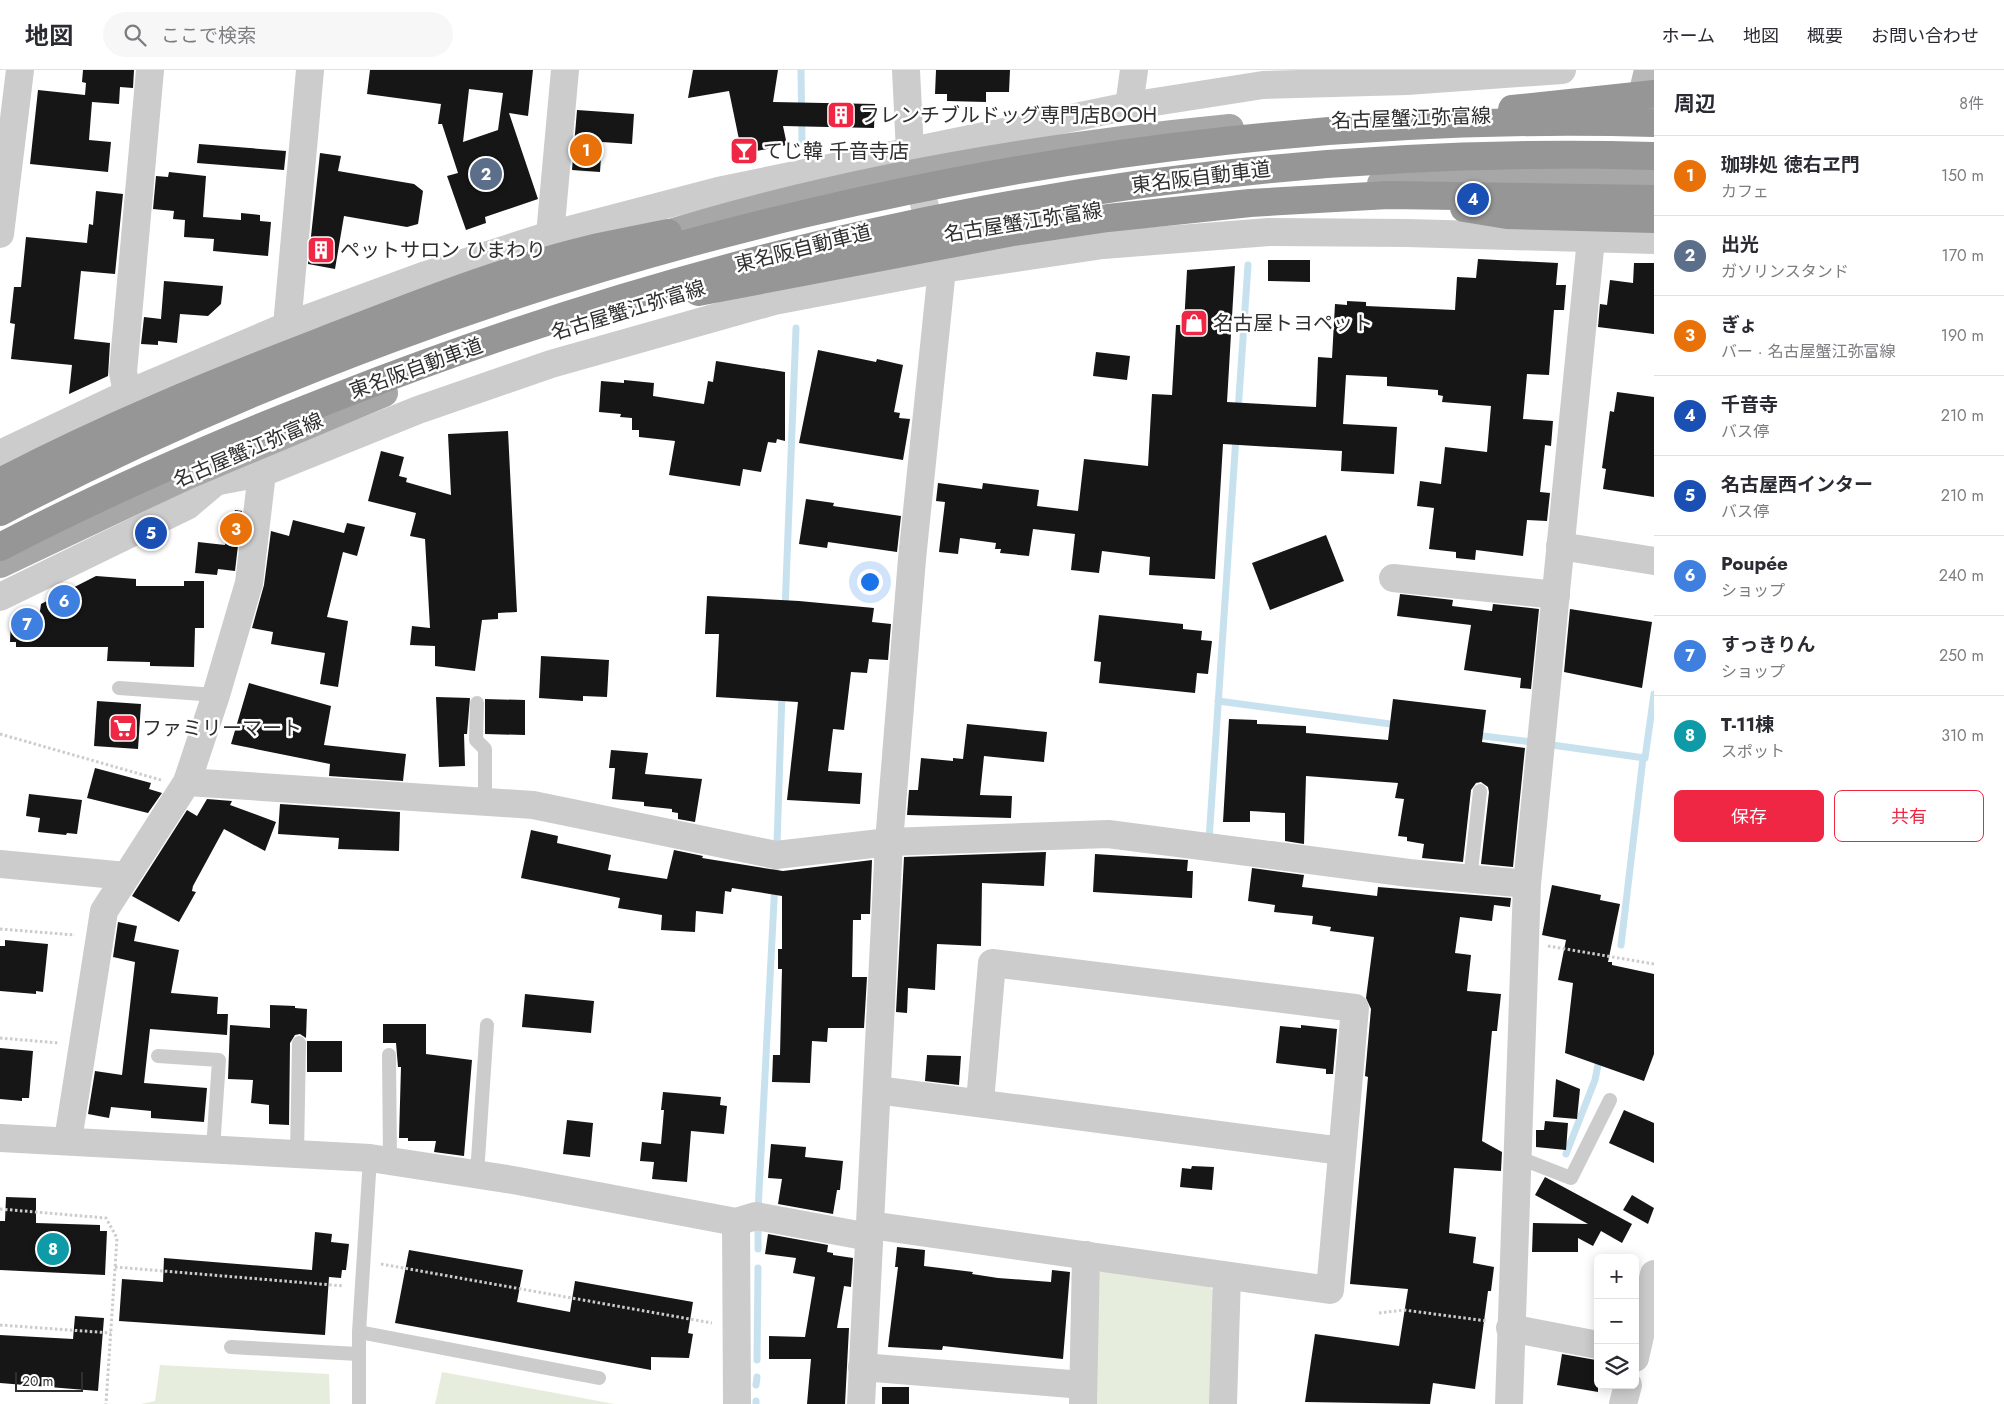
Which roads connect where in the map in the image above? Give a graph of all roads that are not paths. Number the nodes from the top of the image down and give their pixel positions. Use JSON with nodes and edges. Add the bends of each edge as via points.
{"nodes":[{"id":1,"x":20,"y":70,"type":"edge"},
{"id":2,"x":150,"y":70,"type":"edge"},
{"id":3,"x":310,"y":70,"type":"edge"},
{"id":4,"x":565,"y":70,"type":"edge"},
{"id":5,"x":906,"y":70,"type":"edge"},
{"id":6,"x":1134,"y":70,"type":"edge"},
{"id":7,"x":1562,"y":70,"type":"edge"},
{"id":8,"x":1648,"y":70,"type":"edge"},
{"id":9,"x":1406,"y":75,"type":"edge"},
{"id":10,"x":1262,"y":77,"type":"edge"},
{"id":11,"x":1196,"y":95,"type":"junction"},
{"id":12,"x":1129,"y":106,"type":"junction"},
{"id":13,"x":1650,"y":109,"type":"edge"},
{"id":14,"x":1136,"y":137,"type":"junction"},
{"id":15,"x":1654,"y":156,"type":"edge"},
{"id":16,"x":912,"y":163,"type":"junction"},
{"id":17,"x":1607,"y":181,"type":"junction"},
{"id":18,"x":1654,"y":183,"type":"edge"},
{"id":19,"x":750,"y":185,"type":"junction"},
{"id":20,"x":1291,"y":188,"type":"junction"},
{"id":21,"x":718,"y":192,"type":"junction"},
{"id":22,"x":1388,"y":195,"type":"junction"},
{"id":23,"x":813,"y":196,"type":"junction"},
{"id":24,"x":1654,"y":199,"type":"edge"},
{"id":25,"x":1654,"y":219,"type":"edge"},
{"id":26,"x":668,"y":233,"type":"junction"},
{"id":27,"x":1407,"y":233,"type":"junction"},
{"id":28,"x":0,"y":234,"type":"edge"},
{"id":29,"x":550,"y":235,"type":"junction"},
{"id":30,"x":933,"y":236,"type":"junction"},
{"id":31,"x":1591,"y":239,"type":"junction"},
{"id":32,"x":1654,"y":240,"type":"edge"},
{"id":33,"x":942,"y":270,"type":"junction"},
{"id":34,"x":287,"y":326,"type":"junction"},
{"id":35,"x":464,"y":349,"type":"junction"},
{"id":36,"x":127,"y":394,"type":"junction"},
{"id":37,"x":257,"y":445,"type":"junction"},
{"id":38,"x":0,"y":454,"type":"edge"},
{"id":39,"x":262,"y":473,"type":"junction"},
{"id":40,"x":219,"y":480,"type":"junction"},
{"id":41,"x":0,"y":482,"type":"edge"},
{"id":42,"x":0,"y":496,"type":"edge"},
{"id":43,"x":0,"y":512,"type":"edge"},
{"id":44,"x":129,"y":532,"type":"junction"},
{"id":45,"x":40,"y":544,"type":"junction"},
{"id":46,"x":1560,"y":546,"type":"junction"},
{"id":47,"x":0,"y":547,"type":"edge"},
{"id":48,"x":1654,"y":561,"type":"edge"},
{"id":49,"x":0,"y":564,"type":"edge"},
{"id":50,"x":1393,"y":578,"type":"dead end"},
{"id":51,"x":1556,"y":594,"type":"junction"},
{"id":52,"x":0,"y":597,"type":"edge"},
{"id":53,"x":118,"y":688,"type":"dead end"},
{"id":54,"x":216,"y":695,"type":"junction"},
{"id":55,"x":477,"y":703,"type":"dead end"},
{"id":56,"x":187,"y":782,"type":"junction"},
{"id":57,"x":1480,"y":791,"type":"dead end"},
{"id":58,"x":485,"y":802,"type":"junction"},
{"id":59,"x":889,"y":842,"type":"junction"},
{"id":60,"x":0,"y":864,"type":"edge"},
{"id":61,"x":126,"y":876,"type":"junction"},
{"id":62,"x":1470,"y":879,"type":"junction"},
{"id":63,"x":1527,"y":884,"type":"junction"},
{"id":64,"x":487,"y":1025,"type":"dead end"},
{"id":65,"x":299,"y":1043,"type":"dead end"},
{"id":66,"x":389,"y":1055,"type":"dead end"},
{"id":67,"x":158,"y":1056,"type":"dead end"},
{"id":68,"x":877,"y":1090,"type":"junction"},
{"id":69,"x":1610,"y":1100,"type":"dead end"},
{"id":70,"x":980,"y":1102,"type":"junction"},
{"id":71,"x":0,"y":1138,"type":"edge"},
{"id":72,"x":68,"y":1140,"type":"junction"},
{"id":73,"x":213,"y":1149,"type":"junction"},
{"id":74,"x":1342,"y":1150,"type":"junction"},
{"id":75,"x":297,"y":1154,"type":"junction"},
{"id":76,"x":1517,"y":1157,"type":"junction"},
{"id":77,"x":380,"y":1160,"type":"junction"},
{"id":78,"x":477,"y":1174,"type":"junction"},
{"id":79,"x":736,"y":1222,"type":"junction"},
{"id":80,"x":870,"y":1231,"type":"junction"},
{"id":81,"x":1086,"y":1256,"type":"junction"},
{"id":82,"x":1654,"y":1274,"type":"edge"},
{"id":83,"x":1227,"y":1276,"type":"junction"},
{"id":84,"x":1510,"y":1326,"type":"junction"},
{"id":85,"x":359,"y":1332,"type":"junction"},
{"id":86,"x":1594,"y":1344,"type":"edge"},
{"id":87,"x":231,"y":1347,"type":"dead end"},
{"id":88,"x":358,"y":1354,"type":"junction"},
{"id":89,"x":1640,"y":1354,"type":"edge"},
{"id":90,"x":862,"y":1367,"type":"junction"},
{"id":91,"x":599,"y":1378,"type":"dead end"},
{"id":92,"x":1627,"y":1389,"type":"edge"},
{"id":93,"x":1083,"y":1395,"type":"edge"},
{"id":94,"x":360,"y":1404,"type":"edge"},
{"id":95,"x":737,"y":1404,"type":"edge"},
{"id":96,"x":860,"y":1404,"type":"edge"},
{"id":97,"x":1223,"y":1404,"type":"edge"},
{"id":98,"x":1509,"y":1404,"type":"edge"},
{"id":99,"x":1623,"y":1404,"type":"edge"}],
"edges":[{"from":1,"to":28,"type":"street"},
{"from":2,"to":36,"type":"street","via":[[123,372]]},
{"from":3,"to":34,"type":"street"},
{"from":4,"to":29,"type":"street"},
{"from":5,"to":16,"type":"street"},
{"from":6,"to":12,"type":"street"},
{"from":7,"to":9,"type":"street"},
{"from":8,"to":13,"type":"street"},
{"from":9,"to":10,"type":"street"},
{"from":10,"to":11,"type":"street"},
{"from":11,"to":12,"type":"street"},
{"from":11,"to":14,"type":"street"},
{"from":12,"to":16,"type":"street"},
{"from":13,"to":14,"type":"main road","name":"名古屋蟹江弥富線","via":[[1371,118]]},
{"from":13,"to":43,"type":"highway","name":"東名阪自動車道","bridge":true,"via":[[1562,103],[1088,158],[987,175],[814,212],[624,262],[445,320],[241,397]]},
{"from":14,"to":16,"type":"main road","name":"名古屋蟹江弥富線"},
{"from":15,"to":35,"type":"highway","name":"東名阪自動車道","bridge":true,"via":[[1386,160],[1290,166],[1102,188],[912,223],[726,267]]},
{"from":16,"to":19,"type":"street"},
{"from":16,"to":23,"type":"main road","name":"名古屋蟹江弥富線"},
{"from":16,"to":30,"type":"street"},
{"from":17,"to":18,"type":"main road","name":"名古屋蟹江弥富線"},
{"from":17,"to":20,"type":"main road","name":"名古屋蟹江弥富線","via":[[1440,181]]},
{"from":17,"to":31,"type":"street"},
{"from":19,"to":21,"type":"street"},
{"from":19,"to":23,"type":"street"},
{"from":20,"to":27,"type":"street"},
{"from":20,"to":30,"type":"main road","name":"名古屋蟹江弥富線","via":[[1157,201]]},
{"from":21,"to":26,"type":"street"},
{"from":21,"to":29,"type":"street"},
{"from":22,"to":24,"type":"highway","bridge":true},
{"from":22,"to":25,"type":"highway","bridge":true,"via":[[1508,216]]},
{"from":22,"to":35,"type":"highway","bridge":true,"via":[[1250,203],[1013,232],[729,286],[556,324]]},
{"from":23,"to":26,"type":"main road","name":"名古屋蟹江弥富線"},
{"from":26,"to":41,"type":"highway","via":[[593,248],[519,270],[256,366],[138,416]]},
{"from":26,"to":42,"type":"main road","name":"名古屋蟹江弥富線","via":[[465,298],[348,341],[134,429]]},
{"from":27,"to":31,"type":"street"},
{"from":27,"to":33,"type":"street","via":[[1269,232],[1174,238],[1093,246]]},
{"from":29,"to":34,"type":"street","via":[[426,275]]},
{"from":30,"to":33,"type":"street"},
{"from":30,"to":37,"type":"main road","name":"名古屋蟹江弥富線","via":[[642,302],[483,356]]},
{"from":31,"to":32,"type":"street"},
{"from":31,"to":46,"type":"street"},
{"from":33,"to":39,"type":"street","via":[[774,301],[551,364],[418,410]]},
{"from":33,"to":59,"type":"street","via":[[910,578]]},
{"from":34,"to":36,"type":"street"},
{"from":35,"to":47,"type":"highway","name":"東名阪自動車道","bridge":true,"via":[[158,470]]},
{"from":36,"to":38,"type":"street"},
{"from":37,"to":40,"type":"street"},
{"from":37,"to":45,"type":"main road","name":"名古屋蟹江弥富線"},
{"from":39,"to":40,"type":"street"},
{"from":39,"to":54,"type":"street","via":[[249,583]]},
{"from":40,"to":44,"type":"street","via":[[187,506]]},
{"from":44,"to":45,"type":"street"},
{"from":44,"to":52,"type":"street"},
{"from":45,"to":49,"type":"main road","name":"名古屋蟹江弥富線"},
{"from":46,"to":48,"type":"street"},
{"from":46,"to":51,"type":"street"},
{"from":50,"to":51,"type":"street"},
{"from":51,"to":63,"type":"street"},
{"from":53,"to":54,"type":"lane"},
{"from":54,"to":56,"type":"street"},
{"from":55,"to":58,"type":"lane","via":[[476,740],[485,749]]},
{"from":56,"to":58,"type":"street"},
{"from":56,"to":61,"type":"street"},
{"from":57,"to":62,"type":"lane"},
{"from":58,"to":59,"type":"street","via":[[533,805],[776,856]]},
{"from":59,"to":62,"type":"street","via":[[1108,834],[1409,874]]},
{"from":59,"to":68,"type":"street"},
{"from":60,"to":61,"type":"street"},
{"from":61,"to":72,"type":"street","via":[[104,911]]},
{"from":62,"to":63,"type":"street"},
{"from":63,"to":76,"type":"street"},
{"from":64,"to":78,"type":"lane"},
{"from":65,"to":75,"type":"lane"},
{"from":66,"to":77,"type":"lane"},
{"from":67,"to":73,"type":"lane","via":[[219,1060]]},
{"from":68,"to":70,"type":"street"},
{"from":68,"to":80,"type":"street"},
{"from":69,"to":76,"type":"lane","via":[[1571,1178]]},
{"from":70,"to":74,"type":"street"},
{"from":70,"to":74,"type":"street","via":[[992,963],[1355,1008]]},
{"from":71,"to":72,"type":"street"},
{"from":72,"to":73,"type":"street"},
{"from":73,"to":75,"type":"street"},
{"from":74,"to":83,"type":"street","via":[[1330,1290]]},
{"from":75,"to":77,"type":"street"},
{"from":76,"to":84,"type":"street"},
{"from":77,"to":78,"type":"street"},
{"from":77,"to":85,"type":"lane","via":[[363,1260]]},
{"from":78,"to":79,"type":"street"},
{"from":79,"to":80,"type":"street","via":[[756,1216]]},
{"from":79,"to":95,"type":"street"},
{"from":80,"to":81,"type":"street"},
{"from":80,"to":90,"type":"street"},
{"from":81,"to":83,"type":"street"},
{"from":81,"to":93,"type":"street"},
{"from":82,"to":89,"type":"street"},
{"from":83,"to":97,"type":"street"},
{"from":84,"to":86,"type":"street"},
{"from":84,"to":98,"type":"street"},
{"from":85,"to":88,"type":"lane"},
{"from":85,"to":91,"type":"lane"},
{"from":87,"to":88,"type":"lane"},
{"from":88,"to":94,"type":"lane"},
{"from":90,"to":93,"type":"street"},
{"from":90,"to":96,"type":"street"},
{"from":92,"to":99,"type":"street"}]}
